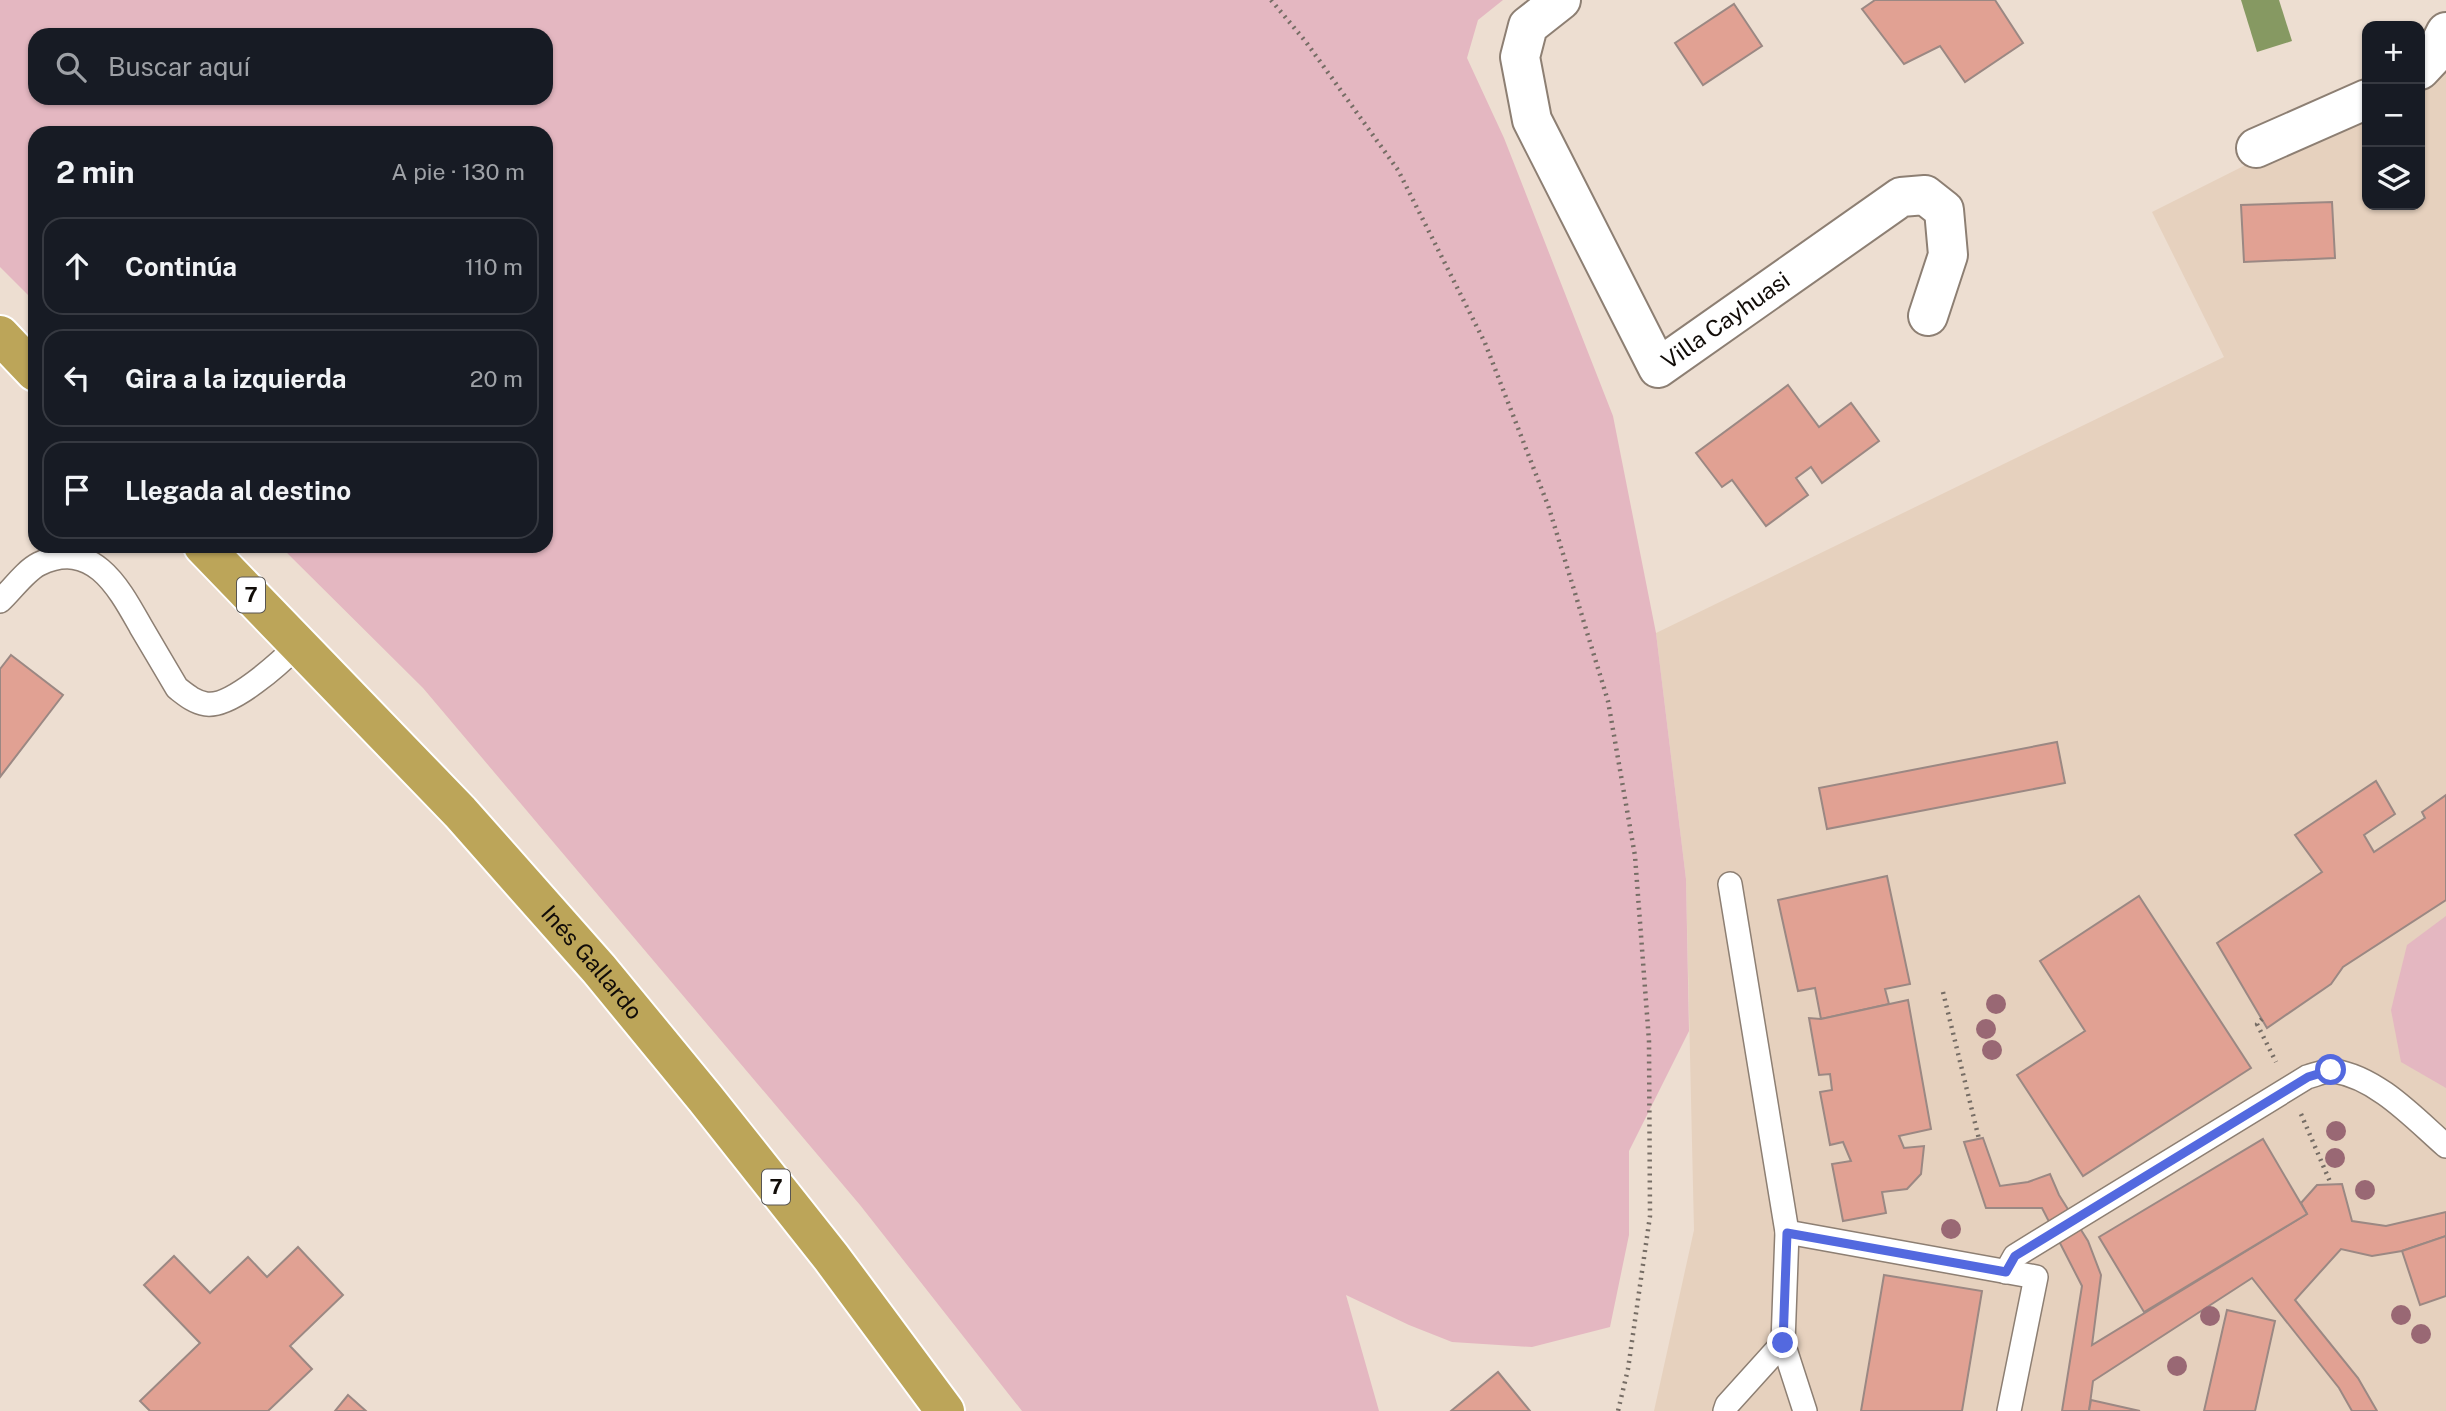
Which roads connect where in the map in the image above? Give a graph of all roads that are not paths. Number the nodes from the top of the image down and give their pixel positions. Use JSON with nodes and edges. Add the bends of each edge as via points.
{"nodes":[{"id":1,"x":1561,"y":0,"type":"edge"},
{"id":2,"x":2446,"y":32,"type":"edge"},
{"id":3,"x":2425,"y":65,"type":"edge"},
{"id":4,"x":2362,"y":101,"type":"edge"},
{"id":5,"x":2256,"y":148,"type":"dead end"},
{"id":6,"x":1928,"y":316,"type":"dead end"},
{"id":7,"x":0,"y":335,"type":"edge"},
{"id":8,"x":28,"y":365,"type":"edge"},
{"id":9,"x":210,"y":553,"type":"edge"},
{"id":10,"x":0,"y":601,"type":"edge"},
{"id":11,"x":298,"y":645,"type":"junction"},
{"id":12,"x":1730,"y":884,"type":"dead end"},
{"id":13,"x":2446,"y":1146,"type":"edge"},
{"id":14,"x":1787,"y":1233,"type":"junction"},
{"id":15,"x":2006,"y":1272,"type":"junction"},
{"id":16,"x":1783,"y":1343,"type":"junction"},
{"id":17,"x":945,"y":1411,"type":"edge"},
{"id":18,"x":1725,"y":1411,"type":"edge"},
{"id":19,"x":1805,"y":1411,"type":"edge"},
{"id":20,"x":2009,"y":1411,"type":"edge"}],
"edges":[{"from":1,"to":6,"type":"street","name":"Villa Cayhuasi","via":[[1528,26],[1520,57],[1532,120],[1658,368],[1901,197],[1925,195],[1944,210],[1948,256]]},
{"from":2,"to":3,"type":"street"},
{"from":4,"to":5,"type":"street"},
{"from":7,"to":8,"type":"highway"},
{"from":9,"to":11,"type":"highway","name":"Inés Gallardo","number":"7"},
{"from":10,"to":11,"type":"lane","via":[[37,565],[57,557],[76,557],[96,566],[117,585],[177,688],[208,704],[222,702],[271,671]]},
{"from":11,"to":17,"type":"highway","name":"Inés Gallardo","number":"7","via":[[460,812],[598,969],[831,1257]]},
{"from":12,"to":14,"type":"lane"},
{"from":13,"to":15,"type":"lane","via":[[2363,1079],[2331,1070],[2308,1077],[2015,1256]]},
{"from":14,"to":15,"type":"lane"},
{"from":14,"to":16,"type":"lane"},
{"from":15,"to":20,"type":"lane","via":[[2036,1277]]},
{"from":16,"to":18,"type":"lane"},
{"from":16,"to":19,"type":"lane"}]}
